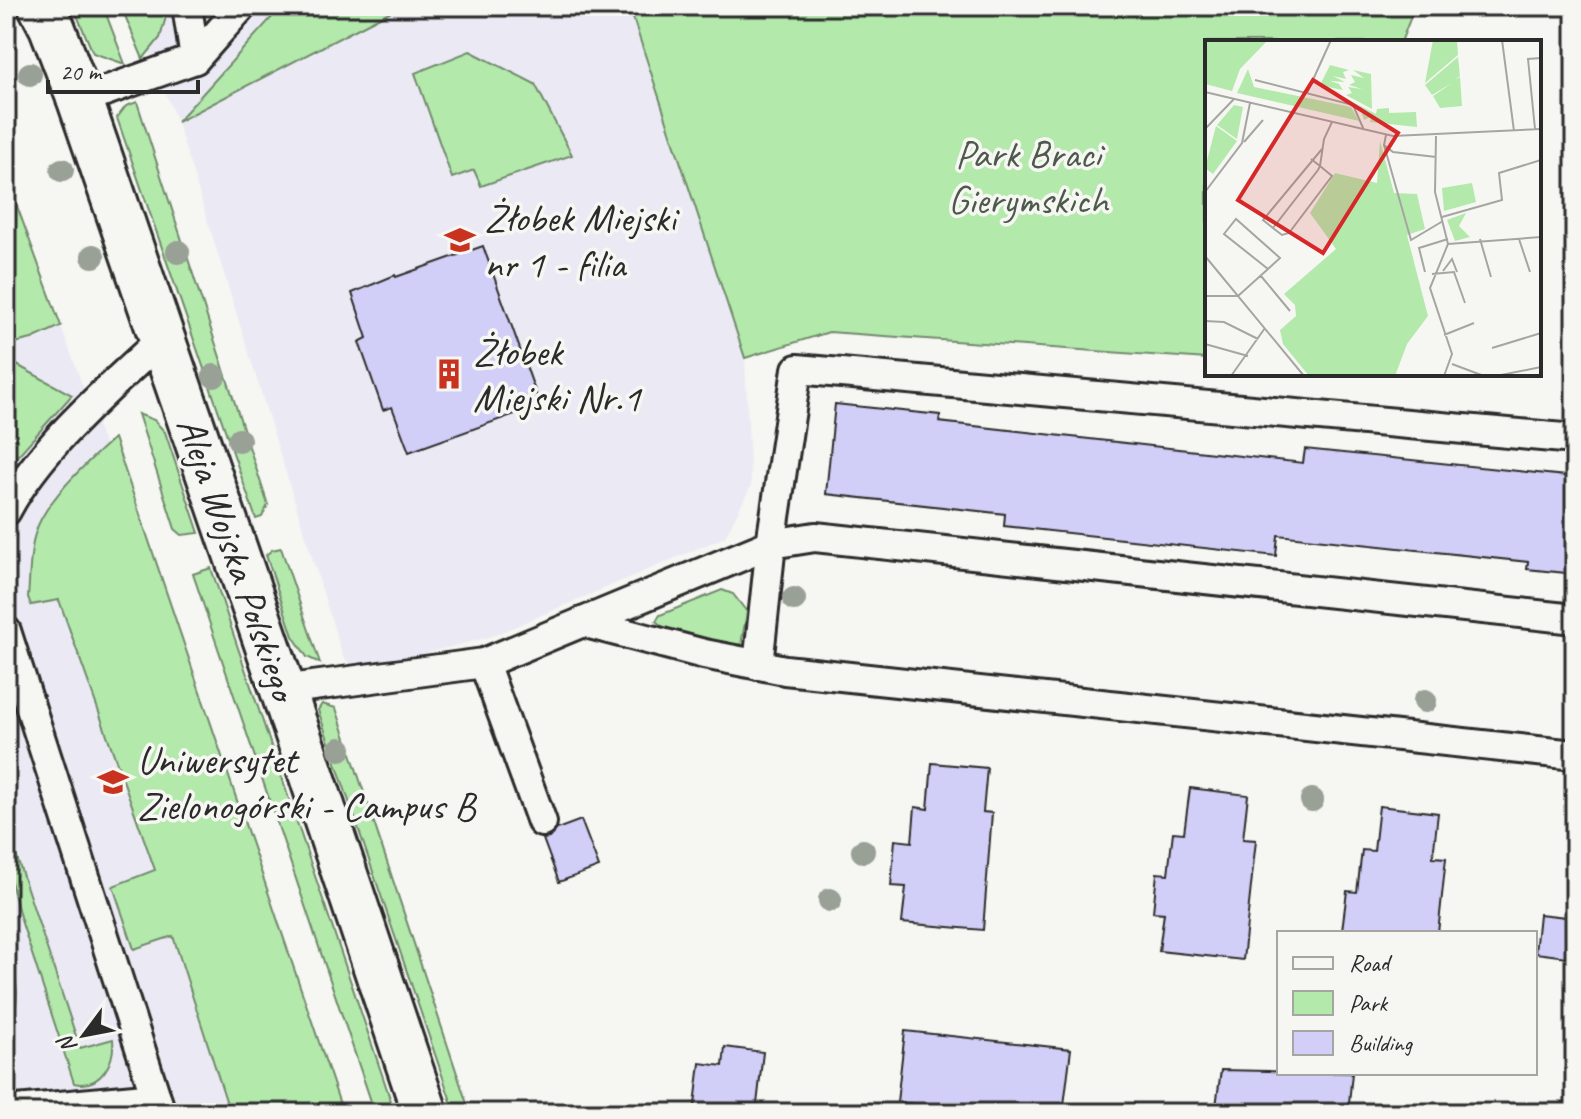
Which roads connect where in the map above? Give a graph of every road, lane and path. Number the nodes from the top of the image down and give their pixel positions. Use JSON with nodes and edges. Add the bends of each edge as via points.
{"nodes":[{"id":1,"x":41,"y":6,"type":"edge"},
{"id":2,"x":187,"y":6,"type":"edge"},
{"id":3,"x":242,"y":6,"type":"edge"},
{"id":4,"x":195,"y":59,"type":"junction"},
{"id":5,"x":80,"y":100,"type":"junction"},
{"id":6,"x":163,"y":338,"type":"junction"},
{"id":7,"x":1575,"y":439,"type":"edge"},
{"id":8,"x":6,"y":511,"type":"edge"},
{"id":9,"x":771,"y":544,"type":"junction"},
{"id":10,"x":1575,"y":619,"type":"edge"},
{"id":11,"x":582,"y":622,"type":"junction"},
{"id":12,"x":6,"y":631,"type":"edge"},
{"id":13,"x":484,"y":663,"type":"junction"},
{"id":14,"x":758,"y":665,"type":"junction"},
{"id":15,"x":283,"y":690,"type":"junction"},
{"id":16,"x":1575,"y":755,"type":"edge"},
{"id":17,"x":542,"y":822,"type":"dead end"},
{"id":18,"x":158,"y":1105,"type":"edge"},
{"id":19,"x":6,"y":1111,"type":"edge"},
{"id":20,"x":425,"y":1113,"type":"edge"}],
"edges":[{"from":1,"to":5,"type":"main road","name":"Aleja Wojska Polskiego"},
{"from":2,"to":4,"type":"lane"},
{"from":3,"to":4,"type":"lane"},
{"from":4,"to":5,"type":"lane"},
{"from":5,"to":6,"type":"main road","name":"Aleja Wojska Polskiego"},
{"from":6,"to":8,"type":"lane","via":[[21,482]]},
{"from":6,"to":15,"type":"main road","name":"Aleja Wojska Polskiego"},
{"from":7,"to":9,"type":"lane","via":[[797,369]]},
{"from":9,"to":10,"type":"lane","via":[[815,537]]},
{"from":9,"to":11,"type":"lane"},
{"from":9,"to":14,"type":"lane"},
{"from":11,"to":13,"type":"lane"},
{"from":11,"to":14,"type":"lane"},
{"from":12,"to":18,"type":"lane"},
{"from":13,"to":15,"type":"lane"},
{"from":13,"to":17,"type":"lane"},
{"from":14,"to":16,"type":"lane"},
{"from":15,"to":20,"type":"main road","name":"Aleja Wojska Polskiego"},
{"from":18,"to":19,"type":"lane"}]}
